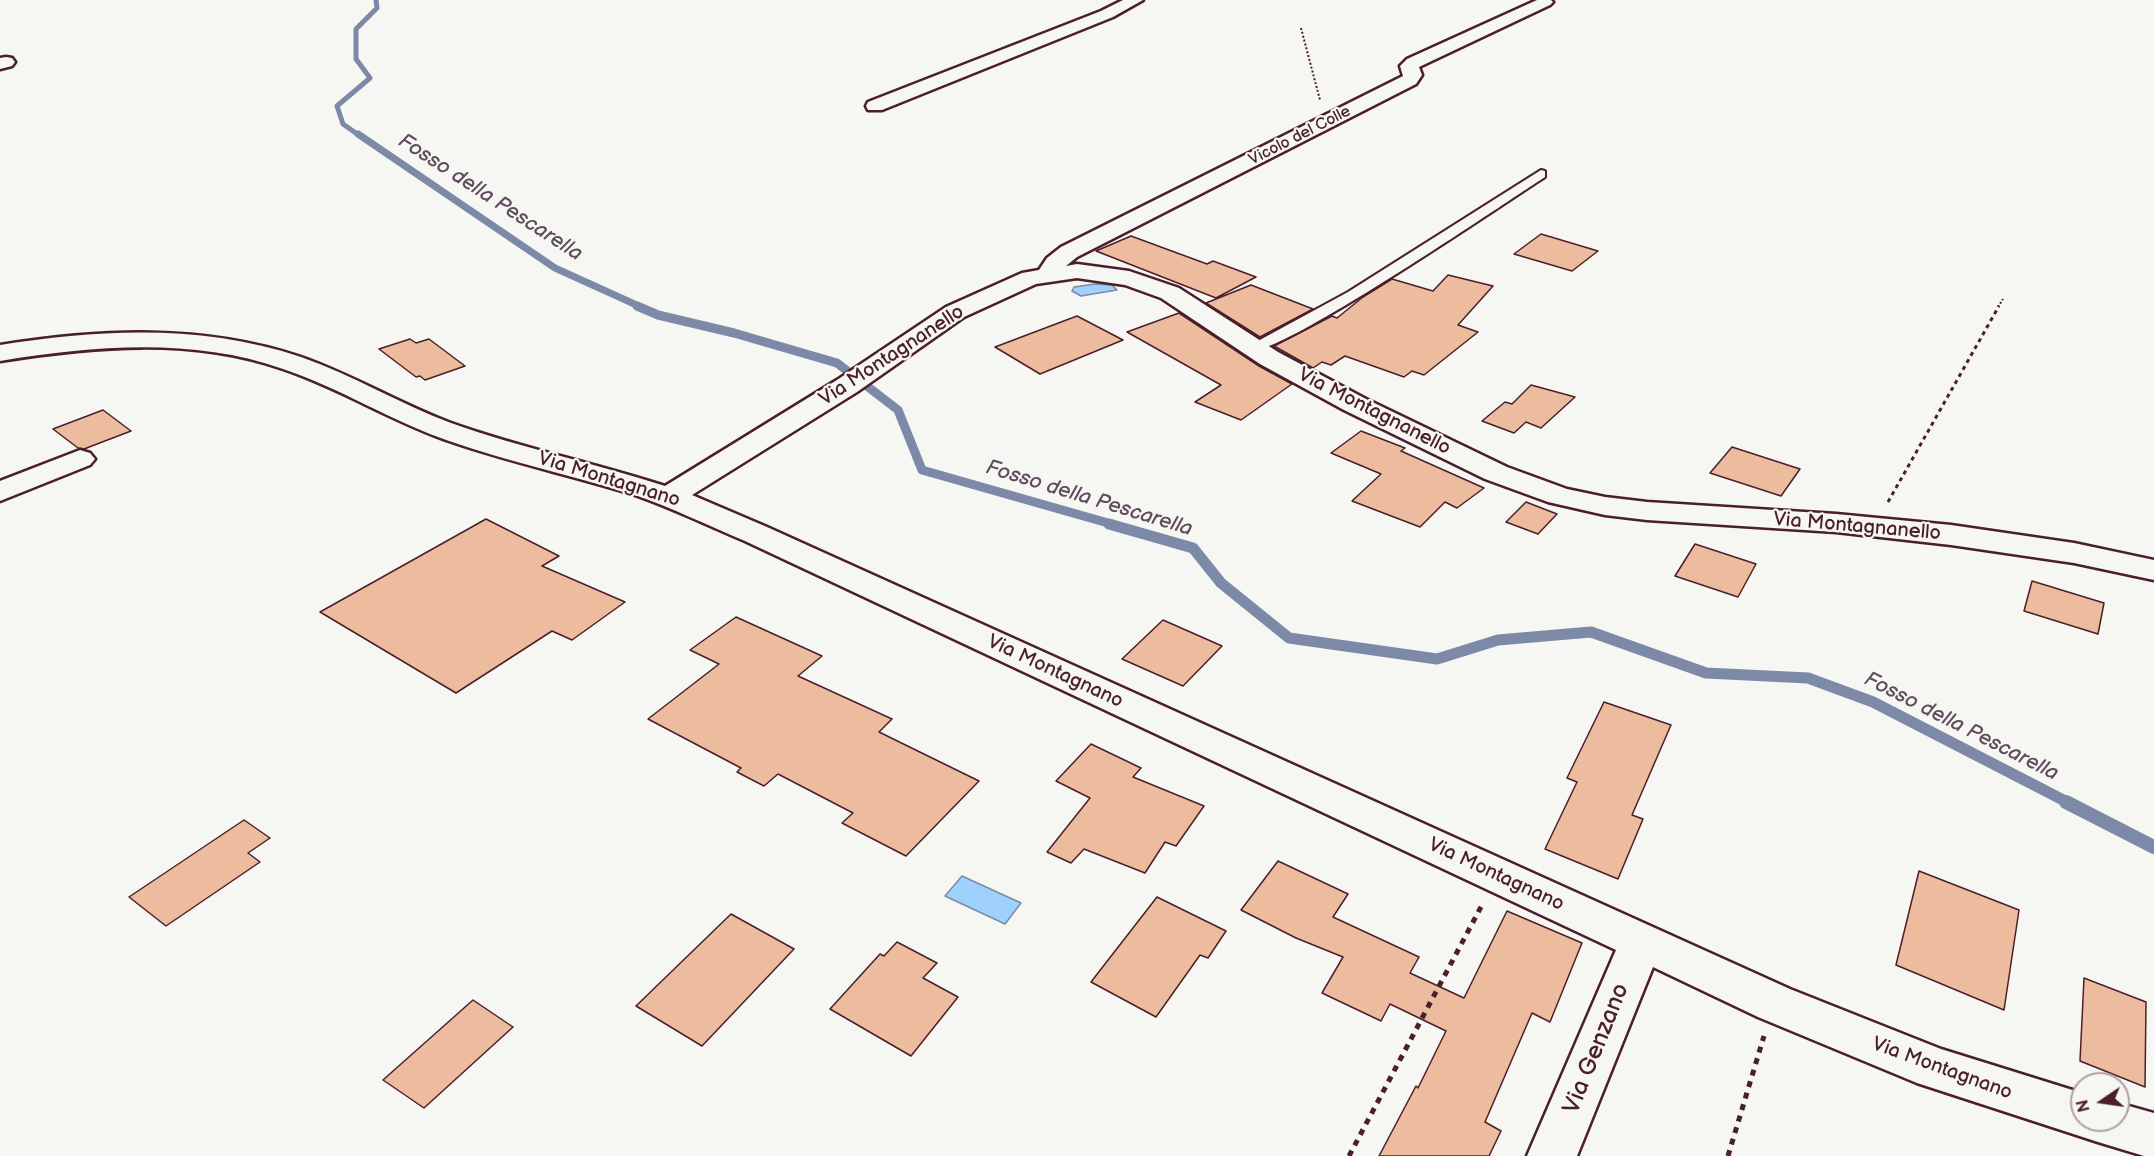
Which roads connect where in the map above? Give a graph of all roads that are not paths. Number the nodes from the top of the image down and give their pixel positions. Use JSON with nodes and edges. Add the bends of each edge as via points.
{"nodes":[{"id":1,"x":1130,"y":2,"type":"edge"},
{"id":2,"x":1545,"y":2,"type":"dead end"},
{"id":3,"x":871,"y":103,"type":"dead end"},
{"id":4,"x":1541,"y":174,"type":"dead end"},
{"id":5,"x":1048,"y":273,"type":"junction"},
{"id":6,"x":1252,"y":348,"type":"junction"},
{"id":7,"x":0,"y":353,"type":"edge"},
{"id":8,"x":80,"y":459,"type":"dead end"},
{"id":9,"x":0,"y":492,"type":"edge"},
{"id":10,"x":668,"y":496,"type":"junction"},
{"id":11,"x":2154,"y":570,"type":"edge"},
{"id":12,"x":1641,"y":942,"type":"junction"},
{"id":13,"x":2070,"y":1111,"type":"edge"},
{"id":14,"x":2130,"y":1129,"type":"edge"},
{"id":15,"x":2154,"y":1136,"type":"edge"},
{"id":16,"x":1552,"y":1156,"type":"edge"}],
"edges":[{"from":1,"to":3,"type":"street"},
{"from":2,"to":5,"type":"street","name":"Vicolo del Colle","via":[[1413,63],[1409,66],[1413,75],[1410,80],[1069,252]]},
{"from":4,"to":6,"type":"lane","via":[[1353,295]]},
{"from":5,"to":6,"type":"street","name":"Via Montagnanello","via":[[1089,271],[1141,282],[1184,300]]},
{"from":5,"to":10,"type":"street","name":"Via Montagnanello","via":[[1023,280],[955,312],[847,386]]},
{"from":6,"to":11,"type":"street","name":"Via Montagnanello","via":[[1419,436],[1552,494],[1647,511],[1874,526],[2037,547]]},
{"from":7,"to":10,"type":"street","name":"Via Montagnano","via":[[111,340],[184,341],[232,347],[290,363],[451,432]]},
{"from":8,"to":9,"type":"street"},
{"from":10,"to":12,"type":"street","name":"Via Montagnano"},
{"from":12,"to":13,"type":"street","name":"Via Montagnano","via":[[1774,1003],[1934,1068]]},
{"from":12,"to":16,"type":"street","name":"Via Genzano"},
{"from":14,"to":15,"type":"street"}]}
